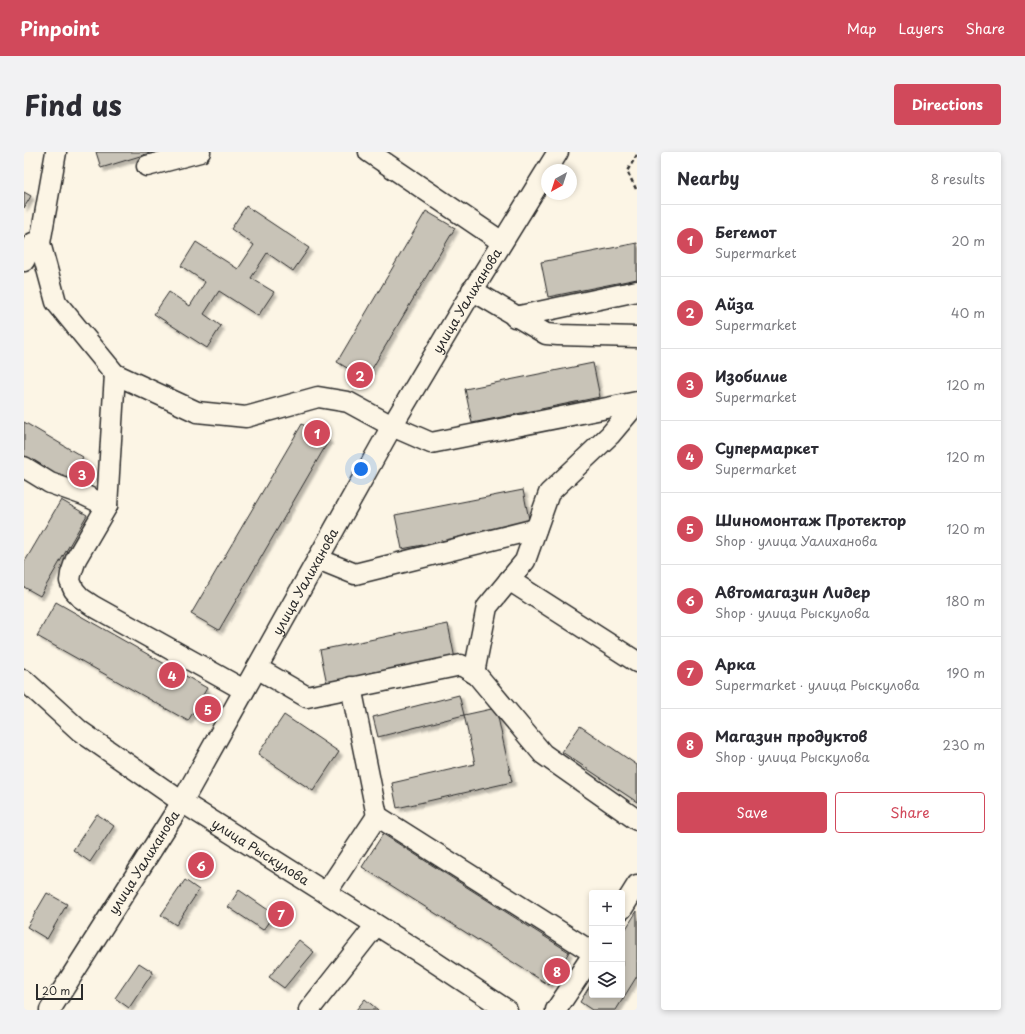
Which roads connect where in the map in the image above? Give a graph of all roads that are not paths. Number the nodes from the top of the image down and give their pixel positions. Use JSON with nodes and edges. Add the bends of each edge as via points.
{"nodes":[{"id":1,"x":56,"y":152,"type":"edge"},
{"id":2,"x":200,"y":152,"type":"edge"},
{"id":3,"x":368,"y":152,"type":"edge"},
{"id":4,"x":558,"y":152,"type":"edge"},
{"id":5,"x":147,"y":166,"type":"dead end"},
{"id":6,"x":32,"y":241,"type":"edge"},
{"id":7,"x":502,"y":242,"type":"junction"},
{"id":8,"x":24,"y":261,"type":"edge"},
{"id":9,"x":472,"y":290,"type":"junction"},
{"id":10,"x":637,"y":291,"type":"edge"},
{"id":11,"x":515,"y":317,"type":"junction"},
{"id":12,"x":637,"y":337,"type":"edge"},
{"id":13,"x":116,"y":374,"type":"junction"},
{"id":14,"x":637,"y":402,"type":"edge"},
{"id":15,"x":392,"y":426,"type":"junction"},
{"id":16,"x":24,"y":467,"type":"edge"},
{"id":17,"x":107,"y":506,"type":"junction"},
{"id":18,"x":536,"y":529,"type":"junction"},
{"id":19,"x":318,"y":559,"type":"junction"},
{"id":20,"x":510,"y":580,"type":"junction"},
{"id":21,"x":637,"y":662,"type":"edge"},
{"id":22,"x":256,"y":668,"type":"junction"},
{"id":23,"x":474,"y":673,"type":"junction"},
{"id":24,"x":24,"y":680,"type":"edge"},
{"id":25,"x":351,"y":687,"type":"junction"},
{"id":26,"x":244,"y":690,"type":"junction"},
{"id":27,"x":182,"y":802,"type":"junction"},
{"id":28,"x":377,"y":816,"type":"junction"},
{"id":29,"x":637,"y":820,"type":"edge"},
{"id":30,"x":637,"y":885,"type":"edge"},
{"id":31,"x":326,"y":894,"type":"junction"},
{"id":32,"x":625,"y":904,"type":"edge"},
{"id":33,"x":376,"y":925,"type":"junction"},
{"id":34,"x":589,"y":950,"type":"edge"},
{"id":35,"x":589,"y":960,"type":"edge"},
{"id":36,"x":50,"y":1010,"type":"edge"},
{"id":37,"x":309,"y":1010,"type":"edge"},
{"id":38,"x":507,"y":1010,"type":"edge"},
{"id":39,"x":556,"y":1010,"type":"edge"}],
"edges":[{"from":1,"to":6,"type":"street"},
{"from":2,"to":5,"type":"street"},
{"from":3,"to":7,"type":"street"},
{"from":4,"to":7,"type":"street","name":"улица Уалиханова"},
{"from":6,"to":8,"type":"street"},
{"from":6,"to":13,"type":"street","via":[[56,302]]},
{"from":7,"to":9,"type":"street","name":"улица Уалиханова"},
{"from":9,"to":11,"type":"street"},
{"from":9,"to":15,"type":"street","name":"улица Уалиханова"},
{"from":10,"to":11,"type":"street"},
{"from":11,"to":12,"type":"street","via":[[546,334],[558,336]]},
{"from":13,"to":15,"type":"street","via":[[197,412],[246,417],[318,397],[348,402]]},
{"from":13,"to":17,"type":"street"},
{"from":14,"to":15,"type":"street","via":[[431,442]]},
{"from":14,"to":18,"type":"street","via":[[610,435],[549,493]]},
{"from":15,"to":19,"type":"street","name":"улица Уалиханова"},
{"from":16,"to":17,"type":"street","via":[[50,483]]},
{"from":17,"to":26,"type":"street","via":[[76,559],[70,582],[74,590],[93,606]]},
{"from":18,"to":19,"type":"street","via":[[355,574]]},
{"from":18,"to":20,"type":"street","via":[[525,561]]},
{"from":19,"to":22,"type":"street","name":"улица Уалиханова"},
{"from":20,"to":21,"type":"street"},
{"from":20,"to":23,"type":"street","via":[[487,607]]},
{"from":22,"to":25,"type":"street","via":[[307,696]]},
{"from":22,"to":26,"type":"street","name":"улица Уалиханова"},
{"from":23,"to":25,"type":"street","via":[[462,665]]},
{"from":23,"to":29,"type":"street","via":[[543,754]]},
{"from":24,"to":27,"type":"street","name":"улица Рыскулова","via":[[80,731]]},
{"from":25,"to":28,"type":"street"},
{"from":26,"to":27,"type":"street","name":"улица Уалиханова"},
{"from":27,"to":31,"type":"street","name":"улица Рыскулова"},
{"from":27,"to":36,"type":"street","name":"улица Уалиханова"},
{"from":28,"to":31,"type":"street"},
{"from":28,"to":34,"type":"street"},
{"from":30,"to":32,"type":"street"},
{"from":31,"to":33,"type":"street","name":"улица Рыскулова"},
{"from":33,"to":37,"type":"street"},
{"from":33,"to":38,"type":"street","name":"улица Рыскулова"},
{"from":35,"to":39,"type":"street"}]}
